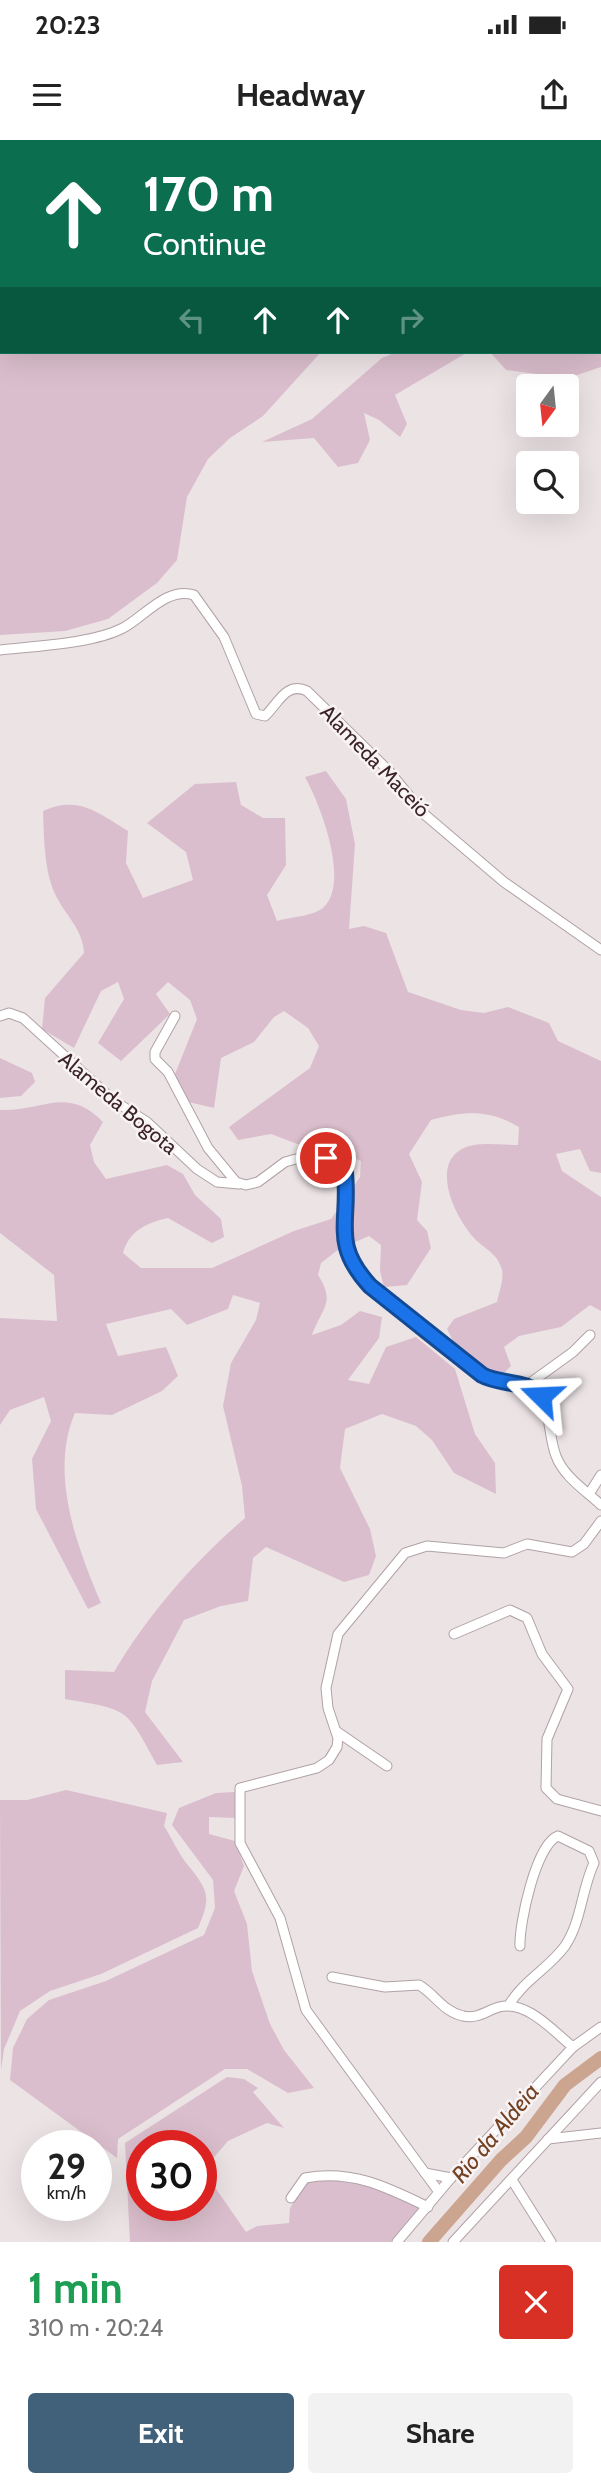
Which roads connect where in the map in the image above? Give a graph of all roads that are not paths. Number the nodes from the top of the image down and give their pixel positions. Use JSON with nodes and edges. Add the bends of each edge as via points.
{"nodes":[{"id":1,"x":0,"y":650,"type":"edge"},
{"id":2,"x":601,"y":950,"type":"edge"},
{"id":3,"x":0,"y":1016,"type":"edge"},
{"id":4,"x":175,"y":1016,"type":"dead end"},
{"id":5,"x":241,"y":1184,"type":"junction"},
{"id":6,"x":590,"y":1335,"type":"dead end"},
{"id":7,"x":526,"y":1387,"type":"junction"},
{"id":8,"x":601,"y":1475,"type":"edge"},
{"id":9,"x":589,"y":1494,"type":"junction"},
{"id":10,"x":601,"y":1505,"type":"edge"},
{"id":11,"x":601,"y":1521,"type":"edge"},
{"id":12,"x":454,"y":1634,"type":"dead end"},
{"id":13,"x":336,"y":1731,"type":"junction"},
{"id":14,"x":387,"y":1766,"type":"dead end"},
{"id":15,"x":601,"y":1811,"type":"edge"},
{"id":16,"x":520,"y":1946,"type":"dead end"},
{"id":17,"x":332,"y":1978,"type":"dead end"},
{"id":18,"x":509,"y":2005,"type":"junction"},
{"id":19,"x":601,"y":2027,"type":"edge"},
{"id":20,"x":573,"y":2047,"type":"junction"},
{"id":21,"x":601,"y":2082,"type":"edge"},
{"id":22,"x":601,"y":2133,"type":"edge"},
{"id":23,"x":548,"y":2139,"type":"junction"},
{"id":24,"x":425,"y":2173,"type":"junction"},
{"id":25,"x":451,"y":2178,"type":"junction"},
{"id":26,"x":512,"y":2180,"type":"junction"},
{"id":27,"x":439,"y":2192,"type":"junction"},
{"id":28,"x":291,"y":2198,"type":"dead end"},
{"id":29,"x":428,"y":2207,"type":"junction"},
{"id":30,"x":397,"y":2242,"type":"edge"},
{"id":31,"x":453,"y":2242,"type":"edge"},
{"id":32,"x":551,"y":2242,"type":"edge"}],
"edges":[{"from":1,"to":2,"type":"street","name":"Alameda Maceió","via":[[72,642],[118,630],[175,594],[194,595],[224,637],[256,714],[265,716],[289,690],[307,691],[389,771],[424,814],[504,881]]},
{"from":3,"to":5,"type":"street","name":"Alameda Bogota","via":[[9,1013],[23,1018],[113,1100],[147,1122],[211,1179]]},
{"from":4,"to":5,"type":"street","via":[[155,1059],[167,1072],[208,1148],[230,1178]]},
{"from":5,"to":7,"type":"street","via":[[258,1182],[285,1162],[312,1154],[343,1167],[345,1249],[356,1271],[380,1296],[482,1375]]},
{"from":6,"to":7,"type":"street"},
{"from":7,"to":9,"type":"street","via":[[537,1391],[544,1402],[561,1467]]},
{"from":8,"to":9,"type":"street"},
{"from":9,"to":10,"type":"street"},
{"from":11,"to":13,"type":"street","via":[[572,1552],[527,1544],[504,1553],[427,1546],[405,1553],[338,1634],[326,1688]]},
{"from":12,"to":15,"type":"street","via":[[510,1609],[527,1618],[542,1654],[568,1689],[547,1739],[546,1788],[557,1799]]},
{"from":13,"to":14,"type":"street"},
{"from":13,"to":24,"type":"street","via":[[337,1747],[323,1765],[240,1788],[240,1843],[280,1918],[306,2010]]},
{"from":16,"to":18,"type":"street","via":[[520,1922],[550,1840],[558,1836],[589,1851],[594,1863],[575,1930],[562,1949],[518,1989]]},
{"from":17,"to":18,"type":"street","via":[[385,1987],[419,1985],[444,2008],[465,2017]]},
{"from":18,"to":20,"type":"street","via":[[532,2014]]},
{"from":19,"to":20,"type":"street"},
{"from":20,"to":25,"type":"street"},
{"from":21,"to":23,"type":"street"},
{"from":22,"to":23,"type":"street"},
{"from":23,"to":26,"type":"street"},
{"from":24,"to":25,"type":"street"},
{"from":24,"to":27,"type":"street"},
{"from":25,"to":27,"type":"street"},
{"from":26,"to":31,"type":"street"},
{"from":26,"to":32,"type":"street"},
{"from":27,"to":29,"type":"street"},
{"from":28,"to":29,"type":"street","via":[[305,2178],[329,2173],[353,2175]]},
{"from":29,"to":30,"type":"street"}]}
